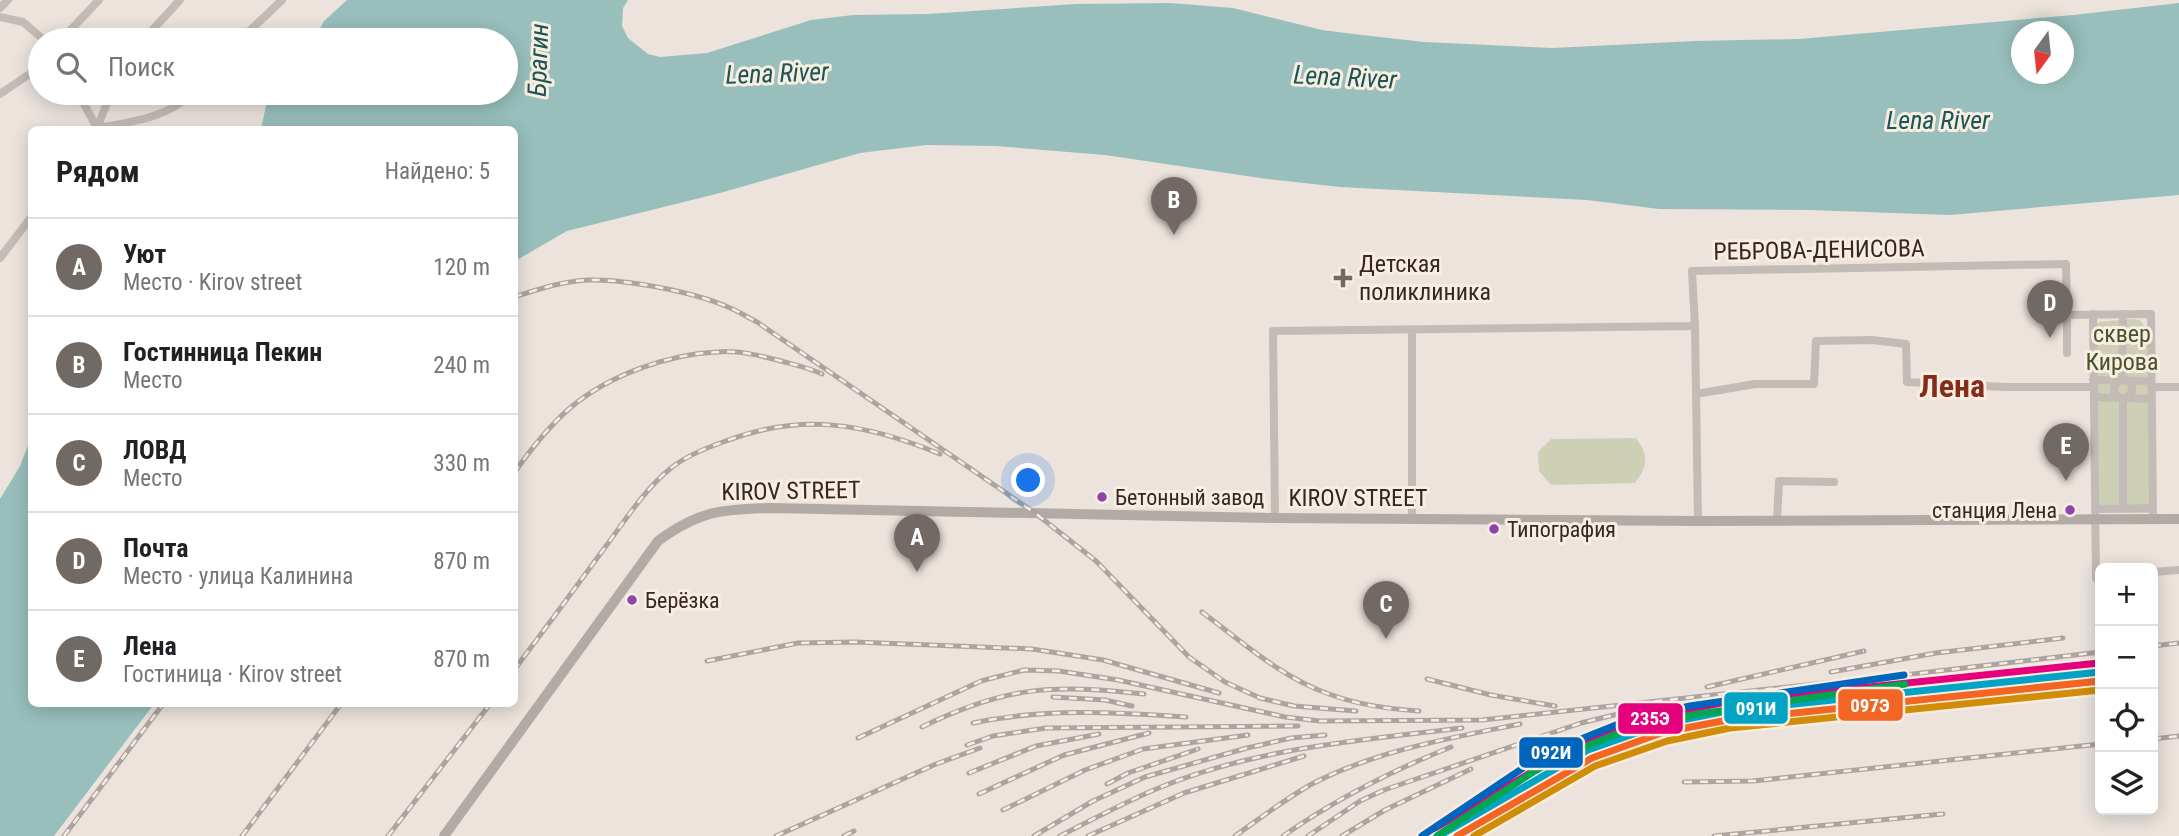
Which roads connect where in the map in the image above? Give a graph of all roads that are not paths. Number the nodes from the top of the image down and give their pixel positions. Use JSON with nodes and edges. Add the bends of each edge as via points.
{"nodes":[{"id":1,"x":8,"y":0,"type":"edge"},
{"id":2,"x":99,"y":0,"type":"edge"},
{"id":3,"x":180,"y":0,"type":"edge"},
{"id":4,"x":282,"y":0,"type":"edge"},
{"id":5,"x":0,"y":8,"type":"edge"},
{"id":6,"x":0,"y":17,"type":"edge"},
{"id":7,"x":30,"y":28,"type":"edge"},
{"id":8,"x":72,"y":28,"type":"edge"},
{"id":9,"x":154,"y":28,"type":"edge"},
{"id":10,"x":253,"y":28,"type":"edge"},
{"id":11,"x":28,"y":75,"type":"edge"},
{"id":12,"x":0,"y":94,"type":"edge"},
{"id":13,"x":84,"y":105,"type":"edge"},
{"id":14,"x":106,"y":105,"type":"edge"},
{"id":15,"x":176,"y":105,"type":"edge"},
{"id":16,"x":95,"y":126,"type":"edge"},
{"id":17,"x":98,"y":126,"type":"edge"},
{"id":18,"x":112,"y":126,"type":"edge"},
{"id":19,"x":28,"y":221,"type":"edge"},
{"id":20,"x":0,"y":258,"type":"edge"},
{"id":21,"x":2093,"y":314,"type":"junction"},
{"id":22,"x":2123,"y":314,"type":"junction"},
{"id":23,"x":2067,"y":315,"type":"junction"},
{"id":24,"x":1695,"y":327,"type":"junction"},
{"id":25,"x":1412,"y":330,"type":"junction"},
{"id":26,"x":2067,"y":353,"type":"dead end"},
{"id":27,"x":2123,"y":380,"type":"junction"},
{"id":28,"x":2094,"y":384,"type":"junction"},
{"id":29,"x":2151,"y":384,"type":"junction"},
{"id":30,"x":2179,"y":387,"type":"edge"},
{"id":31,"x":1696,"y":394,"type":"junction"},
{"id":32,"x":2094,"y":397,"type":"junction"},
{"id":33,"x":2123,"y":398,"type":"junction"},
{"id":34,"x":2152,"y":399,"type":"junction"},
{"id":35,"x":1834,"y":482,"type":"dead end"},
{"id":36,"x":2123,"y":508,"type":"junction"},
{"id":37,"x":2095,"y":514,"type":"junction"},
{"id":38,"x":2153,"y":514,"type":"junction"},
{"id":39,"x":1275,"y":518,"type":"junction"},
{"id":40,"x":1412,"y":519,"type":"junction"},
{"id":41,"x":2179,"y":519,"type":"edge"},
{"id":42,"x":1777,"y":521,"type":"junction"},
{"id":43,"x":1698,"y":522,"type":"junction"},
{"id":44,"x":2096,"y":563,"type":"edge"},
{"id":45,"x":2179,"y":569,"type":"edge"},
{"id":46,"x":2158,"y":571,"type":"edge"},
{"id":47,"x":444,"y":836,"type":"edge"}],
"edges":[{"from":1,"to":5,"type":"street"},
{"from":2,"to":8,"type":"street"},
{"from":3,"to":9,"type":"street"},
{"from":4,"to":10,"type":"street"},
{"from":6,"to":7,"type":"street"},
{"from":11,"to":12,"type":"street"},
{"from":13,"to":16,"type":"street"},
{"from":14,"to":17,"type":"street"},
{"from":15,"to":18,"type":"street","via":[[151,118]]},
{"from":19,"to":20,"type":"street"},
{"from":21,"to":22,"type":"street"},
{"from":21,"to":23,"type":"street"},
{"from":21,"to":28,"type":"street"},
{"from":22,"to":27,"type":"street"},
{"from":22,"to":29,"type":"street","via":[[2151,314]]},
{"from":23,"to":24,"type":"street","name":"РЕБРОВА-ДЕНИСОВА","via":[[2066,264],[1692,271]]},
{"from":23,"to":26,"type":"street"},
{"from":24,"to":25,"type":"street"},
{"from":24,"to":31,"type":"street"},
{"from":25,"to":39,"type":"street","via":[[1273,331]]},
{"from":25,"to":40,"type":"street"},
{"from":27,"to":28,"type":"street"},
{"from":27,"to":29,"type":"street"},
{"from":27,"to":33,"type":"street","via":[[2114,388]]},
{"from":28,"to":31,"type":"street","via":[[2005,387],[1907,382],[1906,344],[1816,341],[1814,384],[1755,384]]},
{"from":28,"to":32,"type":"street"},
{"from":29,"to":30,"type":"street"},
{"from":29,"to":34,"type":"street"},
{"from":31,"to":43,"type":"street"},
{"from":32,"to":33,"type":"street"},
{"from":32,"to":37,"type":"street"},
{"from":33,"to":34,"type":"street"},
{"from":33,"to":36,"type":"street"},
{"from":34,"to":38,"type":"street"},
{"from":35,"to":42,"type":"street","via":[[1779,481]]},
{"from":36,"to":37,"type":"street"},
{"from":36,"to":38,"type":"street"},
{"from":37,"to":38,"type":"main road","name":"KIROV STREET"},
{"from":37,"to":42,"type":"main road","name":"KIROV STREET"},
{"from":37,"to":44,"type":"street"},
{"from":38,"to":41,"type":"main road","name":"KIROV STREET"},
{"from":39,"to":40,"type":"main road","name":"KIROV STREET"},
{"from":39,"to":47,"type":"main road","name":"KIROV STREET","via":[[770,508],[725,509],[700,516],[657,541]]},
{"from":40,"to":43,"type":"main road","name":"KIROV STREET"},
{"from":42,"to":43,"type":"main road","name":"KIROV STREET"},
{"from":45,"to":46,"type":"street"}]}
